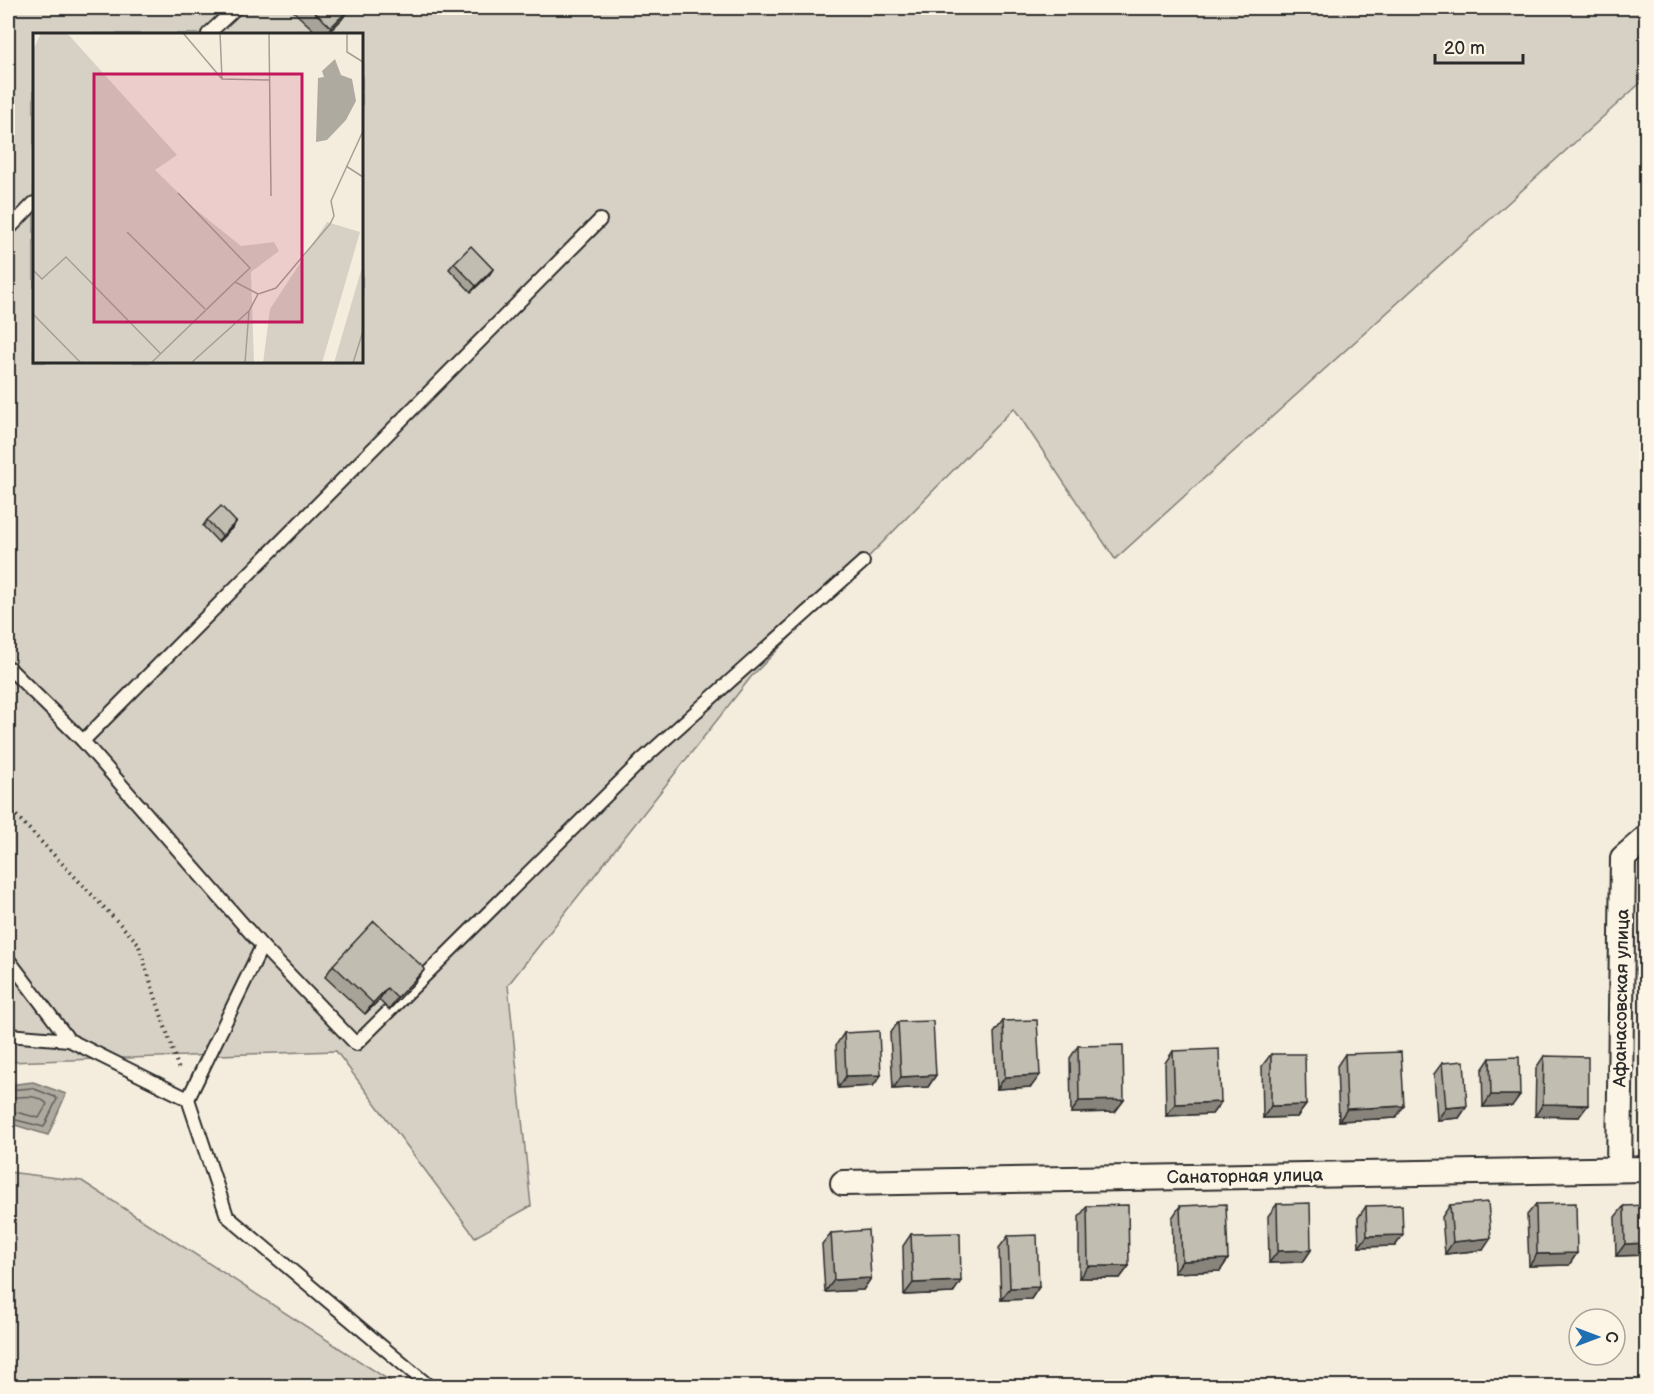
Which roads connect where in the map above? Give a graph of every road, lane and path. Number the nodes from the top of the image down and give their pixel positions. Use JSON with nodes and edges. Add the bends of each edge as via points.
{"nodes":[{"id":1,"x":236,"y":8,"type":"edge"},
{"id":2,"x":209,"y":33,"type":"edge"},
{"id":3,"x":33,"y":204,"type":"edge"},
{"id":4,"x":600,"y":220,"type":"dead end"},
{"id":5,"x":8,"y":230,"type":"edge"},
{"id":6,"x":863,"y":562,"type":"dead end"},
{"id":7,"x":8,"y":667,"type":"edge"},
{"id":8,"x":83,"y":741,"type":"junction"},
{"id":9,"x":8,"y":807,"type":"edge"},
{"id":10,"x":1647,"y":838,"type":"edge"},
{"id":11,"x":1635,"y":857,"type":"edge"},
{"id":12,"x":262,"y":946,"type":"junction"},
{"id":13,"x":8,"y":959,"type":"edge"},
{"id":14,"x":8,"y":1035,"type":"edge"},
{"id":15,"x":69,"y":1040,"type":"junction"},
{"id":16,"x":188,"y":1099,"type":"junction"},
{"id":17,"x":1619,"y":1169,"type":"junction"},
{"id":18,"x":1647,"y":1170,"type":"edge"},
{"id":19,"x":843,"y":1184,"type":"dead end"},
{"id":20,"x":429,"y":1386,"type":"edge"}],
"edges":[{"from":1,"to":2,"type":"lane"},
{"from":3,"to":5,"type":"lane"},
{"from":4,"to":8,"type":"lane"},
{"from":6,"to":12,"type":"lane","via":[[642,760],[356,1044]]},
{"from":7,"to":8,"type":"lane"},
{"from":8,"to":12,"type":"lane"},
{"from":9,"to":16,"type":"path","via":[[138,943]]},
{"from":10,"to":11,"type":"street","name":"Афанасовская улица"},
{"from":11,"to":17,"type":"street","name":"Афанасовская улица"},
{"from":12,"to":16,"type":"lane"},
{"from":13,"to":15,"type":"lane"},
{"from":14,"to":15,"type":"lane"},
{"from":15,"to":16,"type":"lane"},
{"from":16,"to":20,"type":"lane","via":[[227,1216]]},
{"from":17,"to":18,"type":"street","name":"Санаторная улица"},
{"from":17,"to":19,"type":"street","name":"Санаторная улица"}]}
